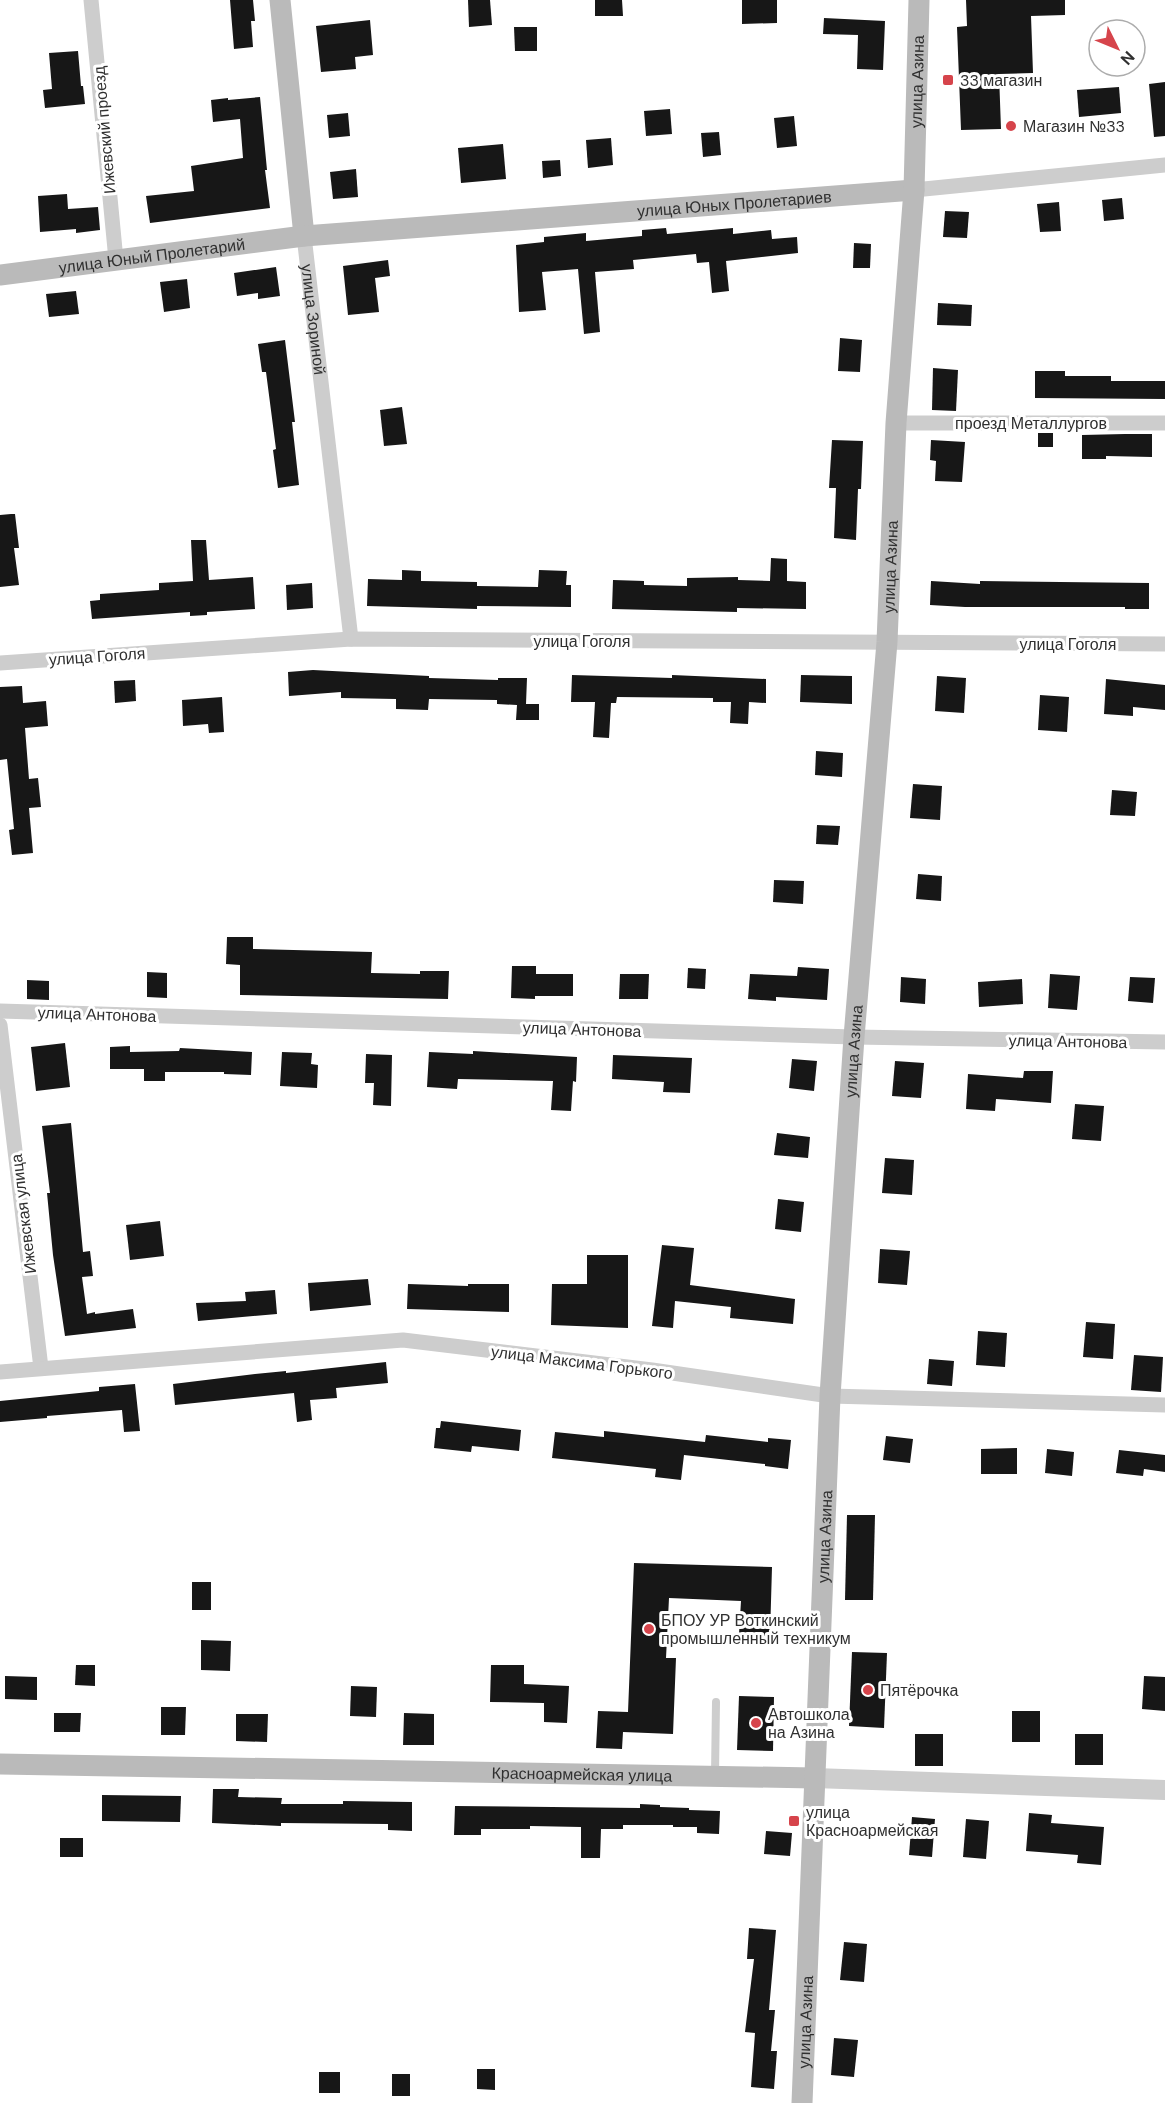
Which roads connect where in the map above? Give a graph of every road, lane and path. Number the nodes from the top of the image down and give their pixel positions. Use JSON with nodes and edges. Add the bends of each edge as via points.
{"nodes":[{"id":1,"x":91,"y":0,"type":"edge"},
{"id":2,"x":280,"y":0,"type":"edge"},
{"id":3,"x":919,"y":0,"type":"edge"},
{"id":4,"x":1165,"y":165,"type":"edge"},
{"id":5,"x":914,"y":190,"type":"junction"},
{"id":6,"x":304,"y":236,"type":"junction"},
{"id":7,"x":116,"y":260,"type":"junction"},
{"id":8,"x":0,"y":275,"type":"edge"},
{"id":9,"x":896,"y":423,"type":"junction"},
{"id":10,"x":1165,"y":423,"type":"edge"},
{"id":11,"x":351,"y":639,"type":"junction"},
{"id":12,"x":887,"y":642,"type":"junction"},
{"id":13,"x":1165,"y":644,"type":"edge"},
{"id":14,"x":0,"y":663,"type":"edge"},
{"id":15,"x":0,"y":1011,"type":"edge"},
{"id":16,"x":0,"y":1025,"type":"edge"},
{"id":17,"x":854,"y":1037,"type":"junction"},
{"id":18,"x":1165,"y":1042,"type":"edge"},
{"id":19,"x":41,"y":1368,"type":"junction"},
{"id":20,"x":0,"y":1372,"type":"edge"},
{"id":21,"x":830,"y":1396,"type":"junction"},
{"id":22,"x":1165,"y":1405,"type":"edge"},
{"id":23,"x":716,"y":1702,"type":"dead end"},
{"id":24,"x":0,"y":1764,"type":"edge"},
{"id":25,"x":714,"y":1776,"type":"junction"},
{"id":26,"x":814,"y":1778,"type":"junction"},
{"id":27,"x":1165,"y":1790,"type":"edge"},
{"id":28,"x":802,"y":2103,"type":"edge"}],
"edges":[{"from":1,"to":7,"type":"street","name":"Ижевский проезд"},
{"from":2,"to":6,"type":"main road","name":"улица Зориной"},
{"from":3,"to":5,"type":"main road","name":"улица Азина"},
{"from":4,"to":5,"type":"street","name":"улица Юных Пролетариев"},
{"from":5,"to":6,"type":"main road","name":"улица Юных Пролетариев"},
{"from":5,"to":9,"type":"main road","name":"улица Азина"},
{"from":6,"to":7,"type":"main road","name":"улица Юный Пролетарий"},
{"from":6,"to":11,"type":"street","name":"улица Зориной"},
{"from":7,"to":8,"type":"main road","name":"улица Юный Пролетарий"},
{"from":9,"to":10,"type":"street","name":"проезд Металлургов"},
{"from":9,"to":12,"type":"main road","name":"улица Азина"},
{"from":11,"to":12,"type":"street","name":"улица Гоголя"},
{"from":11,"to":14,"type":"street","name":"улица Гоголя"},
{"from":12,"to":13,"type":"street","name":"улица Гоголя"},
{"from":12,"to":17,"type":"main road","name":"улица Азина"},
{"from":15,"to":17,"type":"street","name":"улица Антонова"},
{"from":16,"to":19,"type":"street","name":"Ижевская улица"},
{"from":17,"to":18,"type":"street","name":"улица Антонова"},
{"from":17,"to":21,"type":"main road","name":"улица Азина"},
{"from":19,"to":20,"type":"street","name":"улица Максима Горького"},
{"from":19,"to":21,"type":"street","name":"улица Максима Горького","via":[[403,1340]]},
{"from":21,"to":22,"type":"street","name":"улица Максима Горького"},
{"from":21,"to":26,"type":"main road","name":"улица Азина"},
{"from":23,"to":25,"type":"lane"},
{"from":24,"to":25,"type":"main road","name":"Красноармейская улица"},
{"from":25,"to":26,"type":"main road","name":"Красноармейская улица"},
{"from":26,"to":27,"type":"street","name":"Красноармейская улица"},
{"from":26,"to":28,"type":"main road","name":"улица Азина"}]}
